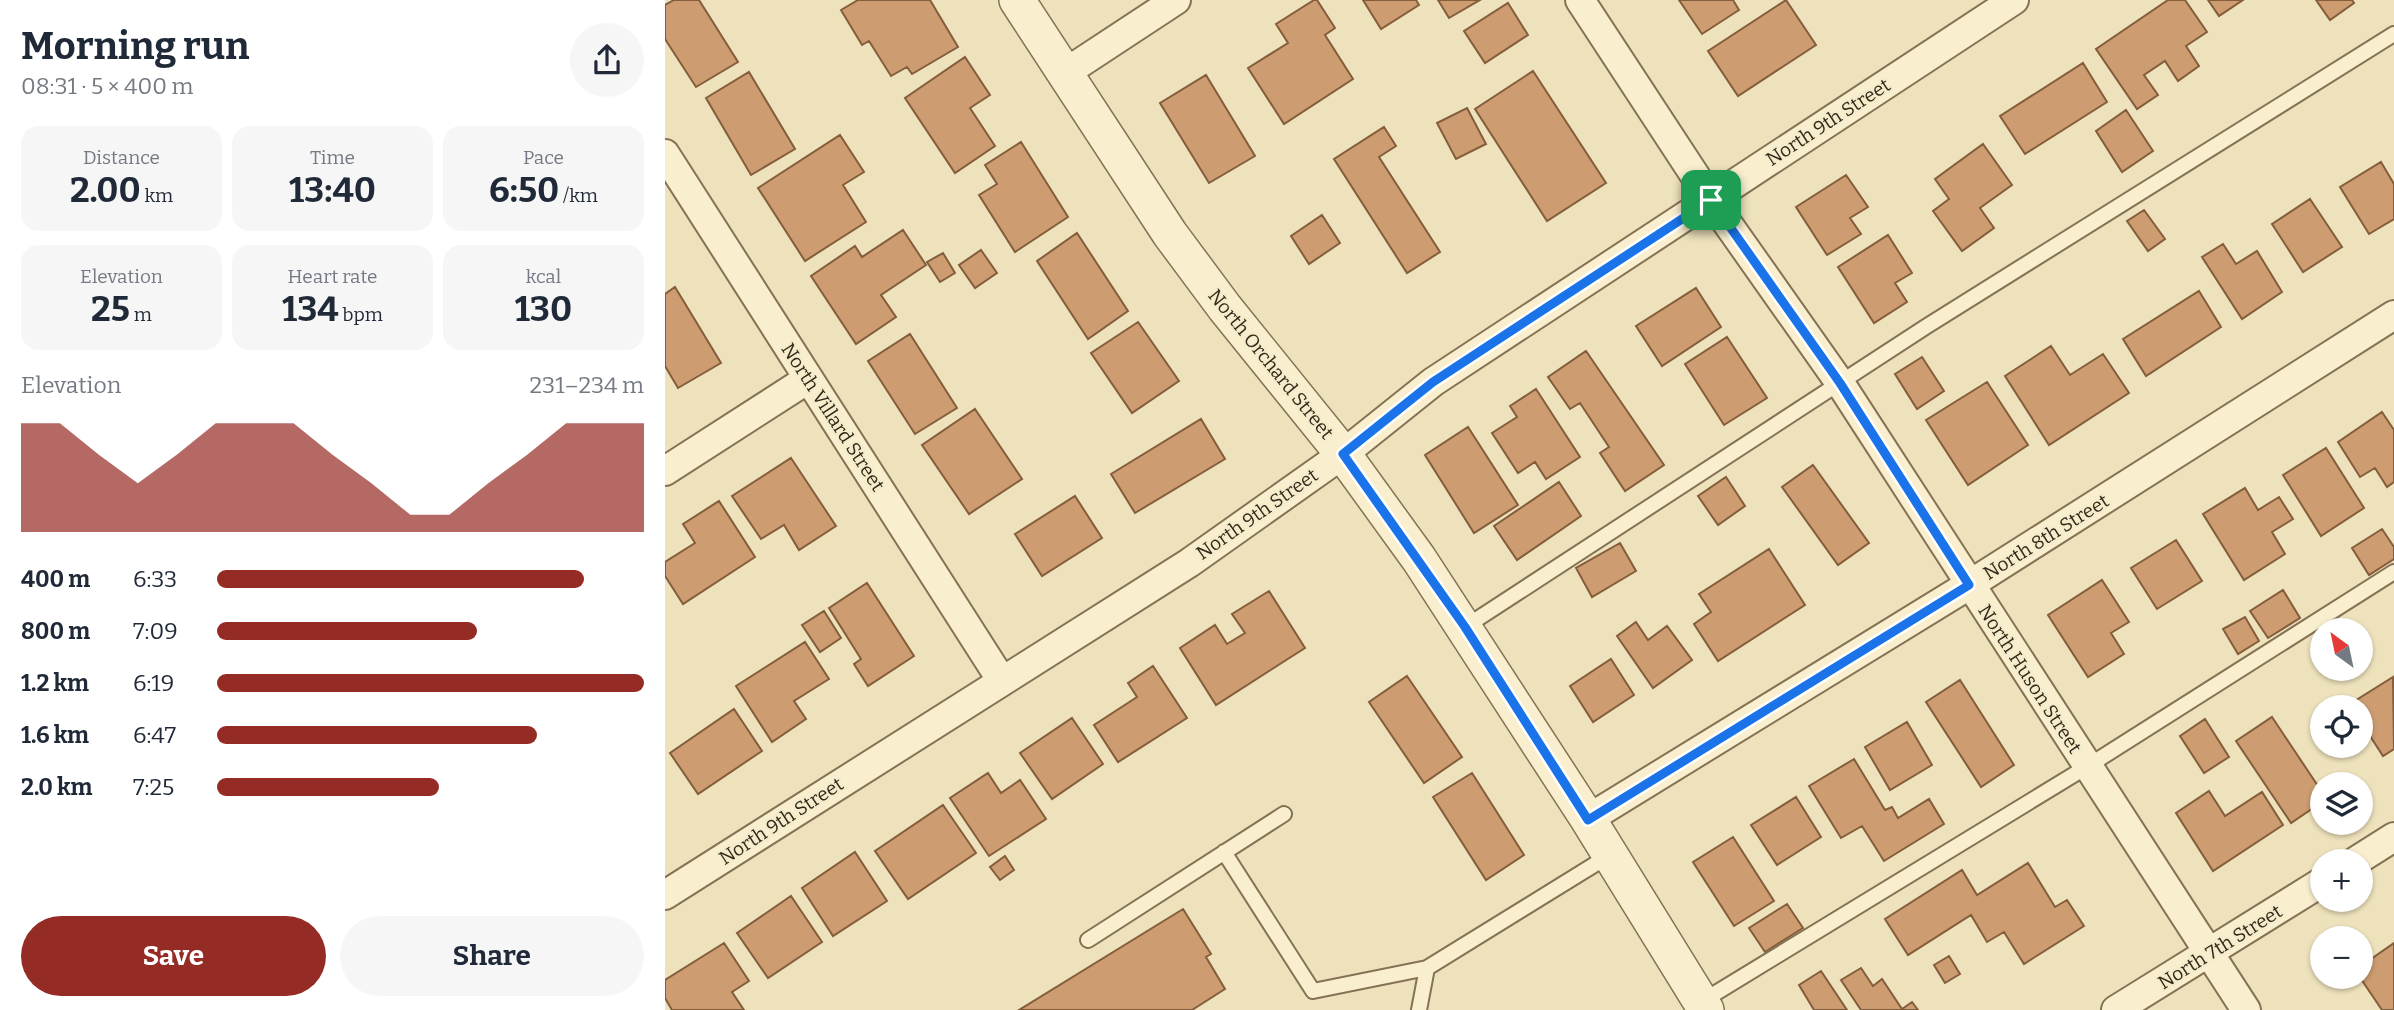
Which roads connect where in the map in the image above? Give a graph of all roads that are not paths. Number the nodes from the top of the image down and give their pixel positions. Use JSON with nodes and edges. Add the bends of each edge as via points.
{"nodes":[{"id":1,"x":1017,"y":0,"type":"edge"},
{"id":2,"x":1176,"y":0,"type":"edge"},
{"id":3,"x":1580,"y":0,"type":"edge"},
{"id":4,"x":2014,"y":0,"type":"edge"},
{"id":5,"x":2394,"y":34,"type":"edge"},
{"id":6,"x":1065,"y":73,"type":"junction"},
{"id":7,"x":665,"y":154,"type":"edge"},
{"id":8,"x":1711,"y":200,"type":"junction"},
{"id":9,"x":2394,"y":315,"type":"edge"},
{"id":10,"x":808,"y":379,"type":"junction"},
{"id":11,"x":1840,"y":383,"type":"junction"},
{"id":12,"x":1343,"y":454,"type":"junction"},
{"id":13,"x":665,"y":471,"type":"edge"},
{"id":14,"x":2394,"y":572,"type":"edge"},
{"id":15,"x":1969,"y":585,"type":"junction"},
{"id":16,"x":1465,"y":627,"type":"junction"},
{"id":17,"x":1002,"y":681,"type":"junction"},
{"id":18,"x":2088,"y":766,"type":"junction"},
{"id":19,"x":1284,"y":814,"type":"dead end"},
{"id":20,"x":1588,"y":820,"type":"junction"},
{"id":21,"x":2394,"y":837,"type":"edge"},
{"id":22,"x":2373,"y":850,"type":"edge"},
{"id":23,"x":1224,"y":852,"type":"junction"},
{"id":24,"x":1610,"y":855,"type":"junction"},
{"id":25,"x":2310,"y":890,"type":"edge"},
{"id":26,"x":665,"y":895,"type":"edge"},
{"id":27,"x":1088,"y":940,"type":"dead end"},
{"id":28,"x":2210,"y":954,"type":"junction"},
{"id":29,"x":1427,"y":968,"type":"junction"},
{"id":30,"x":1704,"y":1006,"type":"edge"},
{"id":31,"x":1419,"y":1010,"type":"edge"},
{"id":32,"x":2116,"y":1010,"type":"edge"},
{"id":33,"x":2246,"y":1010,"type":"edge"}],
"edges":[{"from":1,"to":6,"type":"street","name":"North Orchard Street"},
{"from":2,"to":6,"type":"street"},
{"from":3,"to":8,"type":"street","name":"North Huson Street"},
{"from":4,"to":8,"type":"street","name":"North 9th Street"},
{"from":5,"to":11,"type":"lane"},
{"from":6,"to":12,"type":"street","name":"North Orchard Street","via":[[1178,244]]},
{"from":7,"to":10,"type":"street","name":"North Villard Street"},
{"from":8,"to":11,"type":"street","name":"North Huson Street"},
{"from":8,"to":12,"type":"street","name":"North 9th Street","via":[[1433,382]]},
{"from":9,"to":15,"type":"street","name":"North 8th Street"},
{"from":10,"to":13,"type":"street"},
{"from":10,"to":17,"type":"street","name":"North Villard Street"},
{"from":11,"to":15,"type":"street","name":"North Huson Street"},
{"from":11,"to":16,"type":"lane"},
{"from":12,"to":16,"type":"street","name":"North Orchard Street"},
{"from":12,"to":17,"type":"street","name":"North 9th Street","via":[[1189,563]]},
{"from":14,"to":18,"type":"lane"},
{"from":15,"to":18,"type":"street","name":"North Huson Street"},
{"from":15,"to":20,"type":"street","name":"North 8th Street"},
{"from":16,"to":20,"type":"street","name":"North Orchard Street"},
{"from":17,"to":26,"type":"street","name":"North 9th Street"},
{"from":18,"to":28,"type":"street","name":"North Huson Street"},
{"from":18,"to":30,"type":"lane"},
{"from":19,"to":23,"type":"lane"},
{"from":20,"to":24,"type":"street","name":"North Orchard Street"},
{"from":21,"to":22,"type":"street"},
{"from":23,"to":27,"type":"lane"},
{"from":23,"to":29,"type":"lane","via":[[1313,991]]},
{"from":24,"to":29,"type":"lane"},
{"from":24,"to":30,"type":"street","name":"North Orchard Street"},
{"from":25,"to":28,"type":"street","name":"North 7th Street"},
{"from":28,"to":32,"type":"street","name":"North 7th Street"},
{"from":28,"to":33,"type":"street","name":"North Huson Street"},
{"from":29,"to":31,"type":"lane"}]}
